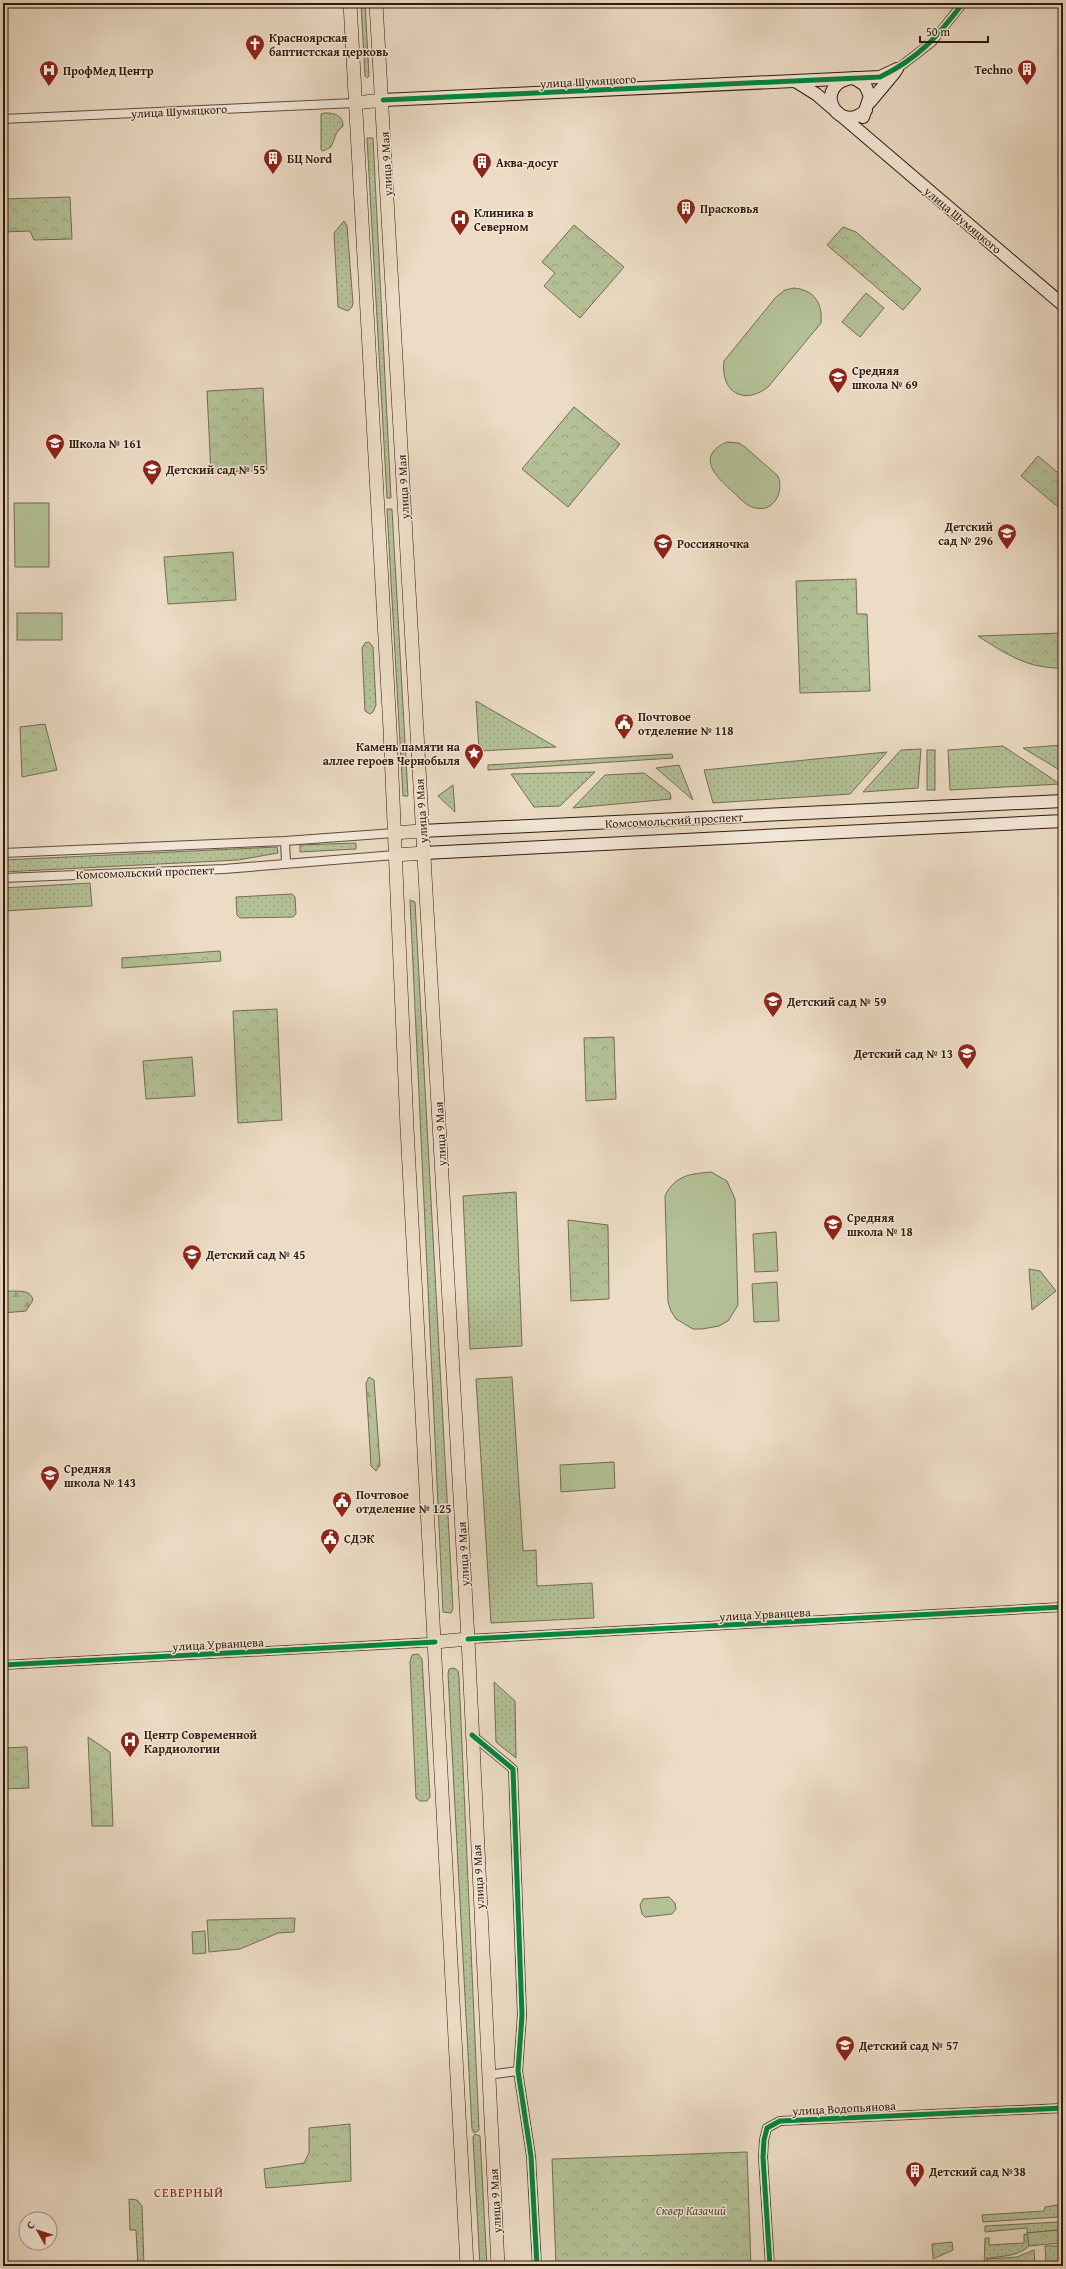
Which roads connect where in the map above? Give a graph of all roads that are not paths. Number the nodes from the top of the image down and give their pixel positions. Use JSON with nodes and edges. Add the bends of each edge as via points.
{"nodes":[{"id":1,"x":350,"y":3,"type":"edge"},
{"id":2,"x":376,"y":3,"type":"edge"},
{"id":3,"x":963,"y":3,"type":"edge"},
{"id":4,"x":897,"y":69,"type":"junction"},
{"id":5,"x":851,"y":78,"type":"junction"},
{"id":6,"x":795,"y":81,"type":"junction"},
{"id":7,"x":383,"y":100,"type":"junction"},
{"id":8,"x":355,"y":103,"type":"junction"},
{"id":9,"x":868,"y":106,"type":"junction"},
{"id":10,"x":836,"y":112,"type":"junction"},
{"id":11,"x":3,"y":119,"type":"edge"},
{"id":12,"x":864,"y":136,"type":"junction"},
{"id":13,"x":1063,"y":305,"type":"edge"},
{"id":14,"x":1063,"y":801,"type":"edge"},
{"id":15,"x":894,"y":809,"type":"junction"},
{"id":16,"x":1063,"y":821,"type":"edge"},
{"id":17,"x":895,"y":830,"type":"junction"},
{"id":18,"x":421,"y":831,"type":"junction"},
{"id":19,"x":394,"y":833,"type":"junction"},
{"id":20,"x":285,"y":841,"type":"junction"},
{"id":21,"x":424,"y":853,"type":"junction"},
{"id":22,"x":3,"y":854,"type":"edge"},
{"id":23,"x":395,"y":855,"type":"junction"},
{"id":24,"x":286,"y":863,"type":"junction"},
{"id":25,"x":3,"y":878,"type":"edge"},
{"id":26,"x":1063,"y":1607,"type":"edge"},
{"id":27,"x":468,"y":1639,"type":"junction"},
{"id":28,"x":435,"y":1642,"type":"junction"},
{"id":29,"x":3,"y":1665,"type":"edge"},
{"id":30,"x":472,"y":1735,"type":"junction"},
{"id":31,"x":518,"y":2071,"type":"junction"},
{"id":32,"x":488,"y":2075,"type":"junction"},
{"id":33,"x":1063,"y":2108,"type":"edge"},
{"id":34,"x":467,"y":2266,"type":"edge"},
{"id":35,"x":498,"y":2266,"type":"edge"},
{"id":36,"x":537,"y":2266,"type":"edge"},
{"id":37,"x":770,"y":2266,"type":"edge"}],
"edges":[{"from":1,"to":8,"type":"main road"},
{"from":2,"to":7,"type":"main road","name":"улица 9 Мая"},
{"from":3,"to":4,"type":"street","via":[[932,42]]},
{"from":4,"to":5,"type":"main road","name":"улица Шумяцкого","via":[[880,78]]},
{"from":4,"to":9,"type":"main road"},
{"from":5,"to":6,"type":"main road","name":"улица Шумяцкого"},
{"from":5,"to":9,"type":"main road","via":[[860,80],[869,90]]},
{"from":5,"to":10,"type":"main road","via":[[837,84],[833,89],[831,101]]},
{"from":6,"to":7,"type":"main road","name":"улица Шумяцкого"},
{"from":6,"to":10,"type":"main road","name":"улица Шумяцкого","via":[[816,94]]},
{"from":7,"to":8,"type":"main road"},
{"from":7,"to":18,"type":"main road","name":"улица 9 Мая"},
{"from":8,"to":11,"type":"street","name":"улица Шумяцкого"},
{"from":8,"to":19,"type":"main road"},
{"from":9,"to":10,"type":"main road","via":[[852,118]]},
{"from":9,"to":12,"type":"main road","via":[[862,126]]},
{"from":10,"to":12,"type":"main road","name":"улица Шумяцкого"},
{"from":12,"to":13,"type":"main road","name":"улица Шумяцкого"},
{"from":14,"to":15,"type":"main road","name":"Комсомольский проспект"},
{"from":15,"to":17,"type":"main road"},
{"from":15,"to":18,"type":"main road","name":"Комсомольский проспект"},
{"from":16,"to":17,"type":"main road","name":"Комсомольский проспект"},
{"from":17,"to":21,"type":"main road","name":"Комсомольский проспект","via":[[682,838]]},
{"from":18,"to":19,"type":"main road","name":"Комсомольский проспект"},
{"from":18,"to":21,"type":"main road","name":"улица 9 Мая"},
{"from":19,"to":20,"type":"street","name":"Комсомольский проспект"},
{"from":19,"to":23,"type":"main road"},
{"from":20,"to":22,"type":"street","name":"Комсомольский проспект"},
{"from":20,"to":24,"type":"street"},
{"from":21,"to":23,"type":"main road","name":"Комсомольский проспект"},
{"from":21,"to":27,"type":"main road","name":"улица 9 Мая"},
{"from":23,"to":24,"type":"street","name":"Комсомольский проспект"},
{"from":23,"to":28,"type":"main road"},
{"from":24,"to":25,"type":"street","name":"Комсомольский проспект","via":[[224,869]]},
{"from":26,"to":27,"type":"street","name":"улица Урванцева"},
{"from":27,"to":28,"type":"main road","name":"улица Урванцева"},
{"from":27,"to":30,"type":"main road","name":"улица 9 Мая"},
{"from":28,"to":29,"type":"street","name":"улица Урванцева"},
{"from":28,"to":34,"type":"main road"},
{"from":30,"to":31,"type":"street","via":[[513,1769],[522,2014]]},
{"from":30,"to":32,"type":"main road","name":"улица 9 Мая"},
{"from":31,"to":32,"type":"street"},
{"from":31,"to":36,"type":"street","via":[[531,2156]]},
{"from":32,"to":35,"type":"main road","name":"улица 9 Мая"},
{"from":33,"to":37,"type":"street","name":"улица Водопьянова","via":[[780,2121],[767,2128],[763,2157]]}]}
